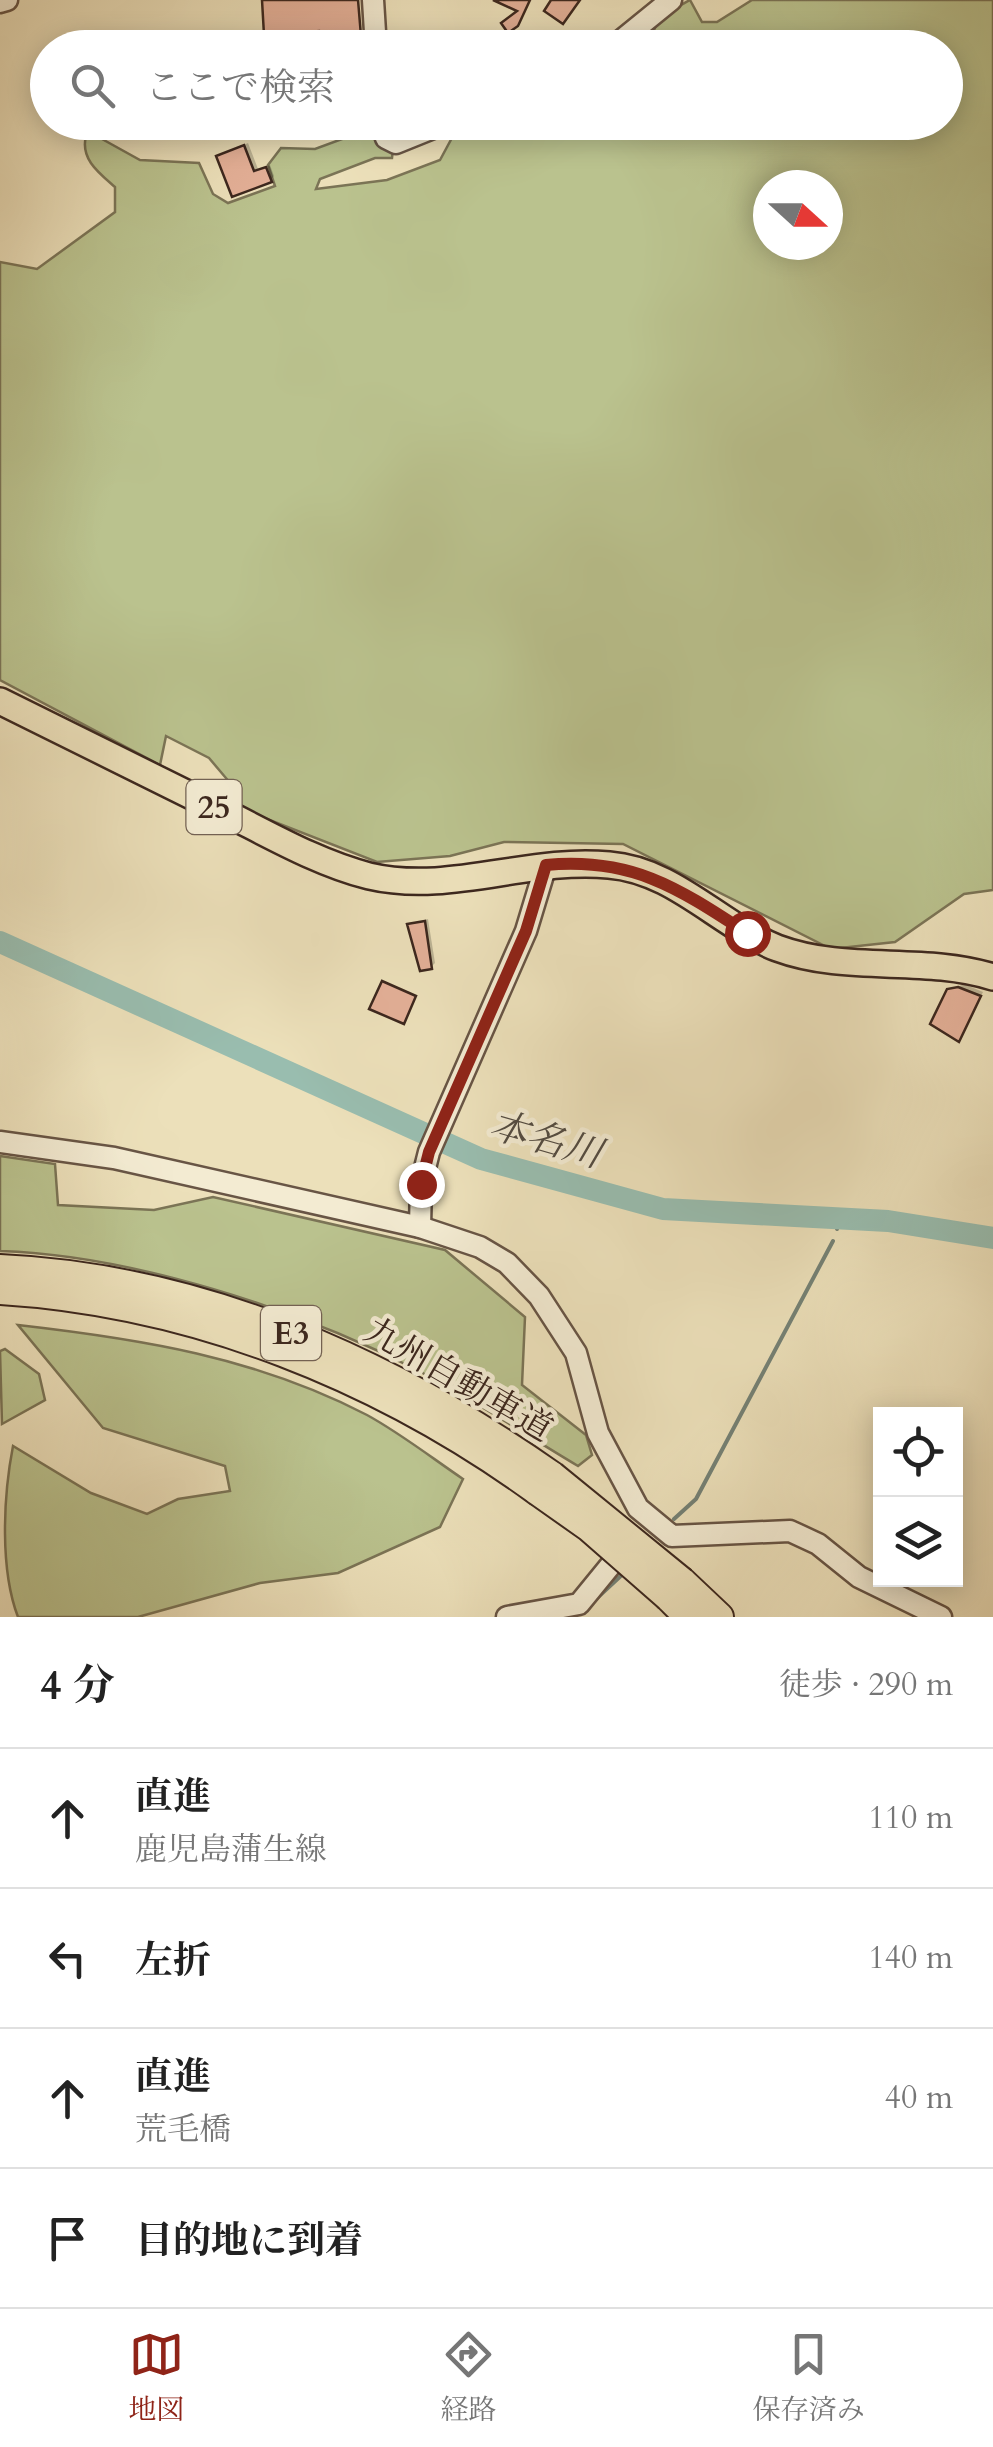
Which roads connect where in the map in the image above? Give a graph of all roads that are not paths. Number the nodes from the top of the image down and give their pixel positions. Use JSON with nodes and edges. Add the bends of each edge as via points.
{"nodes":[{"id":1,"x":8,"y":0,"type":"edge"},
{"id":2,"x":372,"y":0,"type":"edge"},
{"id":3,"x":671,"y":0,"type":"edge"},
{"id":4,"x":0,"y":2,"type":"edge"},
{"id":5,"x":374,"y":30,"type":"edge"},
{"id":6,"x":634,"y":30,"type":"edge"},
{"id":7,"x":0,"y":701,"type":"edge"},
{"id":8,"x":546,"y":865,"type":"junction"},
{"id":9,"x":993,"y":977,"type":"edge"},
{"id":10,"x":0,"y":1142,"type":"edge"},
{"id":11,"x":420,"y":1227,"type":"junction"},
{"id":12,"x":0,"y":1270,"type":"edge"},
{"id":13,"x":0,"y":1290,"type":"edge"},
{"id":14,"x":545,"y":1484,"type":"junction"},
{"id":15,"x":648,"y":1519,"type":"junction"},
{"id":16,"x":680,"y":1599,"type":"edge"},
{"id":17,"x":507,"y":1617,"type":"edge"},
{"id":18,"x":719,"y":1617,"type":"edge"},
{"id":19,"x":941,"y":1617,"type":"edge"}],
"edges":[{"from":1,"to":4,"type":"street"},
{"from":2,"to":5,"type":"street"},
{"from":3,"to":6,"type":"street"},
{"from":7,"to":8,"type":"main road","number":"25","via":[[298,849],[364,875],[437,882]]},
{"from":8,"to":9,"type":"main road","number":"25","via":[[614,865],[644,873],[799,956],[957,968]]},
{"from":8,"to":11,"type":"street","via":[[526,931],[429,1152]]},
{"from":10,"to":11,"type":"street","via":[[114,1158]]},
{"from":11,"to":15,"type":"street","via":[[480,1247],[539,1296],[576,1353],[598,1433]]},
{"from":12,"to":14,"type":"highway","name":"九州自動車道","number":"E3","via":[[184,1298],[301,1336],[408,1386]]},
{"from":13,"to":14,"type":"highway","name":"九州自動車道","number":"E3","via":[[124,1306],[294,1356],[399,1403]]},
{"from":14,"to":16,"type":"highway","name":"九州自動車道","number":"E3","bridge":true},
{"from":15,"to":17,"type":"street","via":[[579,1604]]},
{"from":15,"to":19,"type":"street","via":[[672,1536],[806,1536],[859,1576]]},
{"from":16,"to":18,"type":"highway","name":"九州自動車道","number":"E3"}]}
